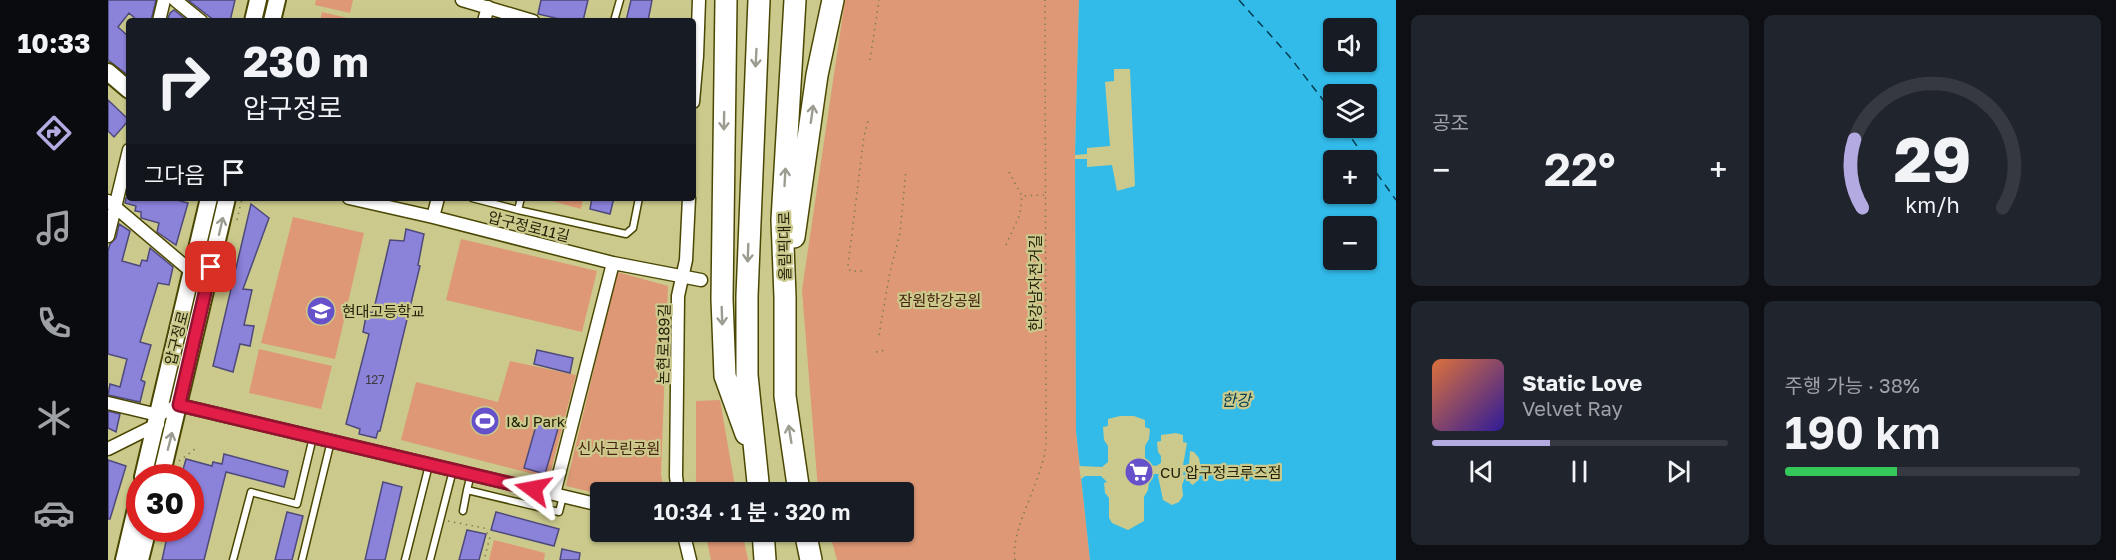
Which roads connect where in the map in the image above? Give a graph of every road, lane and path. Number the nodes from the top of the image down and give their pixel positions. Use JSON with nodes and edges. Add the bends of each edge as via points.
{"nodes":[{"id":1,"x":164,"y":0,"type":"edge"},
{"id":2,"x":175,"y":0,"type":"edge"},
{"id":3,"x":258,"y":0,"type":"edge"},
{"id":4,"x":277,"y":0,"type":"edge"},
{"id":5,"x":462,"y":0,"type":"edge"},
{"id":6,"x":620,"y":0,"type":"edge"},
{"id":7,"x":699,"y":0,"type":"edge"},
{"id":8,"x":726,"y":0,"type":"edge"},
{"id":9,"x":759,"y":0,"type":"edge"},
{"id":10,"x":795,"y":0,"type":"edge"},
{"id":11,"x":804,"y":0,"type":"edge"},
{"id":12,"x":833,"y":0,"type":"edge"},
{"id":13,"x":879,"y":0,"type":"edge"},
{"id":14,"x":1045,"y":0,"type":"edge"},
{"id":15,"x":484,"y":4,"type":"edge"},
{"id":16,"x":160,"y":18,"type":"edge"},
{"id":17,"x":197,"y":18,"type":"edge"},
{"id":18,"x":254,"y":18,"type":"edge"},
{"id":19,"x":273,"y":18,"type":"edge"},
{"id":20,"x":524,"y":18,"type":"edge"},
{"id":21,"x":615,"y":18,"type":"edge"},
{"id":22,"x":794,"y":24,"type":"junction"},
{"id":23,"x":696,"y":42,"type":"edge"},
{"id":24,"x":870,"y":60,"type":"dead end"},
{"id":25,"x":108,"y":72,"type":"edge"},
{"id":26,"x":126,"y":87,"type":"edge"},
{"id":27,"x":869,"y":117,"type":"dead end"},
{"id":28,"x":126,"y":160,"type":"edge"},
{"id":29,"x":906,"y":171,"type":"dead end"},
{"id":30,"x":1009,"y":172,"type":"dead end"},
{"id":31,"x":1045,"y":195,"type":"junction"},
{"id":32,"x":1022,"y":196,"type":"junction"},
{"id":33,"x":208,"y":201,"type":"edge"},
{"id":34,"x":226,"y":201,"type":"edge"},
{"id":35,"x":362,"y":201,"type":"edge"},
{"id":36,"x":437,"y":201,"type":"edge"},
{"id":37,"x":484,"y":201,"type":"edge"},
{"id":38,"x":520,"y":201,"type":"edge"},
{"id":39,"x":638,"y":201,"type":"edge"},
{"id":40,"x":688,"y":201,"type":"edge"},
{"id":41,"x":112,"y":204,"type":"edge"},
{"id":42,"x":519,"y":210,"type":"junction"},
{"id":43,"x":433,"y":217,"type":"junction"},
{"id":44,"x":108,"y":236,"type":"edge"},
{"id":45,"x":1006,"y":245,"type":"dead end"},
{"id":46,"x":613,"y":263,"type":"junction"},
{"id":47,"x":862,"y":271,"type":"dead end"},
{"id":48,"x":192,"y":272,"type":"junction"},
{"id":49,"x":890,"y":272,"type":"junction"},
{"id":50,"x":896,"y":273,"type":"dead end"},
{"id":51,"x":681,"y":277,"type":"junction"},
{"id":52,"x":701,"y":280,"type":"dead end"},
{"id":53,"x":785,"y":297,"type":"junction"},
{"id":54,"x":879,"y":336,"type":"dead end"},
{"id":55,"x":886,"y":350,"type":"dead end"},
{"id":56,"x":876,"y":352,"type":"dead end"},
{"id":57,"x":108,"y":403,"type":"edge"},
{"id":58,"x":179,"y":405,"type":"junction"},
{"id":59,"x":156,"y":421,"type":"junction"},
{"id":60,"x":313,"y":437,"type":"junction"},
{"id":61,"x":332,"y":441,"type":"junction"},
{"id":62,"x":108,"y":449,"type":"edge"},
{"id":63,"x":195,"y":449,"type":"dead end"},
{"id":64,"x":178,"y":462,"type":"dead end"},
{"id":65,"x":756,"y":463,"type":"junction"},
{"id":66,"x":146,"y":464,"type":"edge"},
{"id":67,"x":164,"y":464,"type":"edge"},
{"id":68,"x":430,"y":464,"type":"junction"},
{"id":69,"x":453,"y":470,"type":"junction"},
{"id":70,"x":471,"y":474,"type":"junction"},
{"id":71,"x":677,"y":482,"type":"edge"},
{"id":72,"x":758,"y":482,"type":"edge"},
{"id":73,"x":798,"y":482,"type":"edge"},
{"id":74,"x":467,"y":490,"type":"junction"},
{"id":75,"x":559,"y":495,"type":"junction"},
{"id":76,"x":590,"y":503,"type":"edge"},
{"id":77,"x":463,"y":511,"type":"dead end"},
{"id":78,"x":447,"y":521,"type":"dead end"},
{"id":79,"x":128,"y":542,"type":"edge"},
{"id":80,"x":144,"y":542,"type":"edge"},
{"id":81,"x":686,"y":542,"type":"edge"},
{"id":82,"x":764,"y":542,"type":"edge"},
{"id":83,"x":807,"y":542,"type":"edge"},
{"id":84,"x":124,"y":560,"type":"edge"},
{"id":85,"x":140,"y":560,"type":"edge"},
{"id":86,"x":233,"y":560,"type":"edge"},
{"id":87,"x":302,"y":560,"type":"edge"},
{"id":88,"x":405,"y":560,"type":"edge"},
{"id":89,"x":430,"y":560,"type":"edge"},
{"id":90,"x":484,"y":560,"type":"edge"},
{"id":91,"x":690,"y":560,"type":"edge"},
{"id":92,"x":765,"y":560,"type":"edge"},
{"id":93,"x":811,"y":560,"type":"edge"},
{"id":94,"x":1015,"y":560,"type":"edge"}],
"edges":[{"from":1,"to":16,"type":"street"},
{"from":2,"to":17,"type":"street"},
{"from":3,"to":18,"type":"main road"},
{"from":4,"to":19,"type":"main road"},
{"from":5,"to":15,"type":"street"},
{"from":6,"to":21,"type":"lane"},
{"from":7,"to":23,"type":"street"},
{"from":8,"to":65,"type":"highway","one_way":true,"via":[[722,299],[725,376]]},
{"from":9,"to":65,"type":"highway","one_way":true,"via":[[747,296],[747,375]]},
{"from":10,"to":22,"type":"highway","name":"올림픽대로"},
{"from":11,"to":22,"type":"highway"},
{"from":53,"to":12,"type":"highway","one_way":true},
{"from":13,"to":24,"type":"path"},
{"from":14,"to":31,"type":"path","name":"한강남자전거길"},
{"from":15,"to":20,"type":"street"},
{"from":53,"to":22,"type":"highway","name":"올림픽대로","one_way":true,"via":[[782,220]]},
{"from":25,"to":26,"type":"main road"},
{"from":27,"to":47,"type":"path","via":[[848,265],[850,271]]},
{"from":28,"to":41,"type":"street"},
{"from":29,"to":49,"type":"path","via":[[900,233]]},
{"from":30,"to":32,"type":"path"},
{"from":31,"to":32,"type":"path"},
{"from":31,"to":94,"type":"path","name":"한강남자전거길","via":[[1046,450],[1016,538]]},
{"from":32,"to":45,"type":"path","via":[[1020,214]]},
{"from":33,"to":48,"type":"main road","name":"압구정로"},
{"from":58,"to":34,"type":"main road","name":"압구정로","one_way":true},
{"from":35,"to":43,"type":"street","name":"압구정로11길"},
{"from":36,"to":43,"type":"street"},
{"from":37,"to":42,"type":"lane"},
{"from":38,"to":42,"type":"lane"},
{"from":39,"to":42,"type":"lane","via":[[633,228],[626,234]]},
{"from":40,"to":51,"type":"street","name":"논현로189길","via":[[686,260]]},
{"from":41,"to":44,"type":"street"},
{"from":41,"to":48,"type":"street"},
{"from":43,"to":46,"type":"street","name":"압구정로11길"},
{"from":46,"to":51,"type":"street","name":"압구정로11길"},
{"from":46,"to":75,"type":"street"},
{"from":48,"to":59,"type":"main road","name":"압구정로"},
{"from":49,"to":50,"type":"path"},
{"from":49,"to":54,"type":"path"},
{"from":51,"to":52,"type":"street","name":"압구정로11길"},
{"from":51,"to":71,"type":"street","name":"논현로189길"},
{"from":73,"to":53,"type":"highway","name":"올림픽대로","one_way":true,"via":[[785,396]]},
{"from":55,"to":56,"type":"path"},
{"from":57,"to":59,"type":"street"},
{"from":58,"to":59,"type":"street"},
{"from":58,"to":60,"type":"street"},
{"from":67,"to":58,"type":"main road","name":"압구정로","one_way":true},
{"from":59,"to":62,"type":"street"},
{"from":59,"to":66,"type":"main road","name":"압구정로"},
{"from":60,"to":61,"type":"street"},
{"from":60,"to":86,"type":"lane","via":[[297,504],[251,492]]},
{"from":61,"to":68,"type":"street"},
{"from":61,"to":87,"type":"lane"},
{"from":63,"to":64,"type":"path"},
{"from":65,"to":72,"type":"highway"},
{"from":68,"to":69,"type":"street"},
{"from":68,"to":88,"type":"lane"},
{"from":69,"to":70,"type":"street"},
{"from":69,"to":89,"type":"lane"},
{"from":70,"to":74,"type":"lane"},
{"from":70,"to":75,"type":"street"},
{"from":74,"to":75,"type":"lane","via":[[559,512]]},
{"from":74,"to":77,"type":"lane"},
{"from":75,"to":76,"type":"street"},
{"from":78,"to":90,"type":"path","via":[[484,528],[490,537]]},
{"from":79,"to":84,"type":"main road"},
{"from":80,"to":85,"type":"main road"},
{"from":81,"to":91,"type":"street"},
{"from":82,"to":92,"type":"highway"},
{"from":83,"to":93,"type":"highway"}]}
